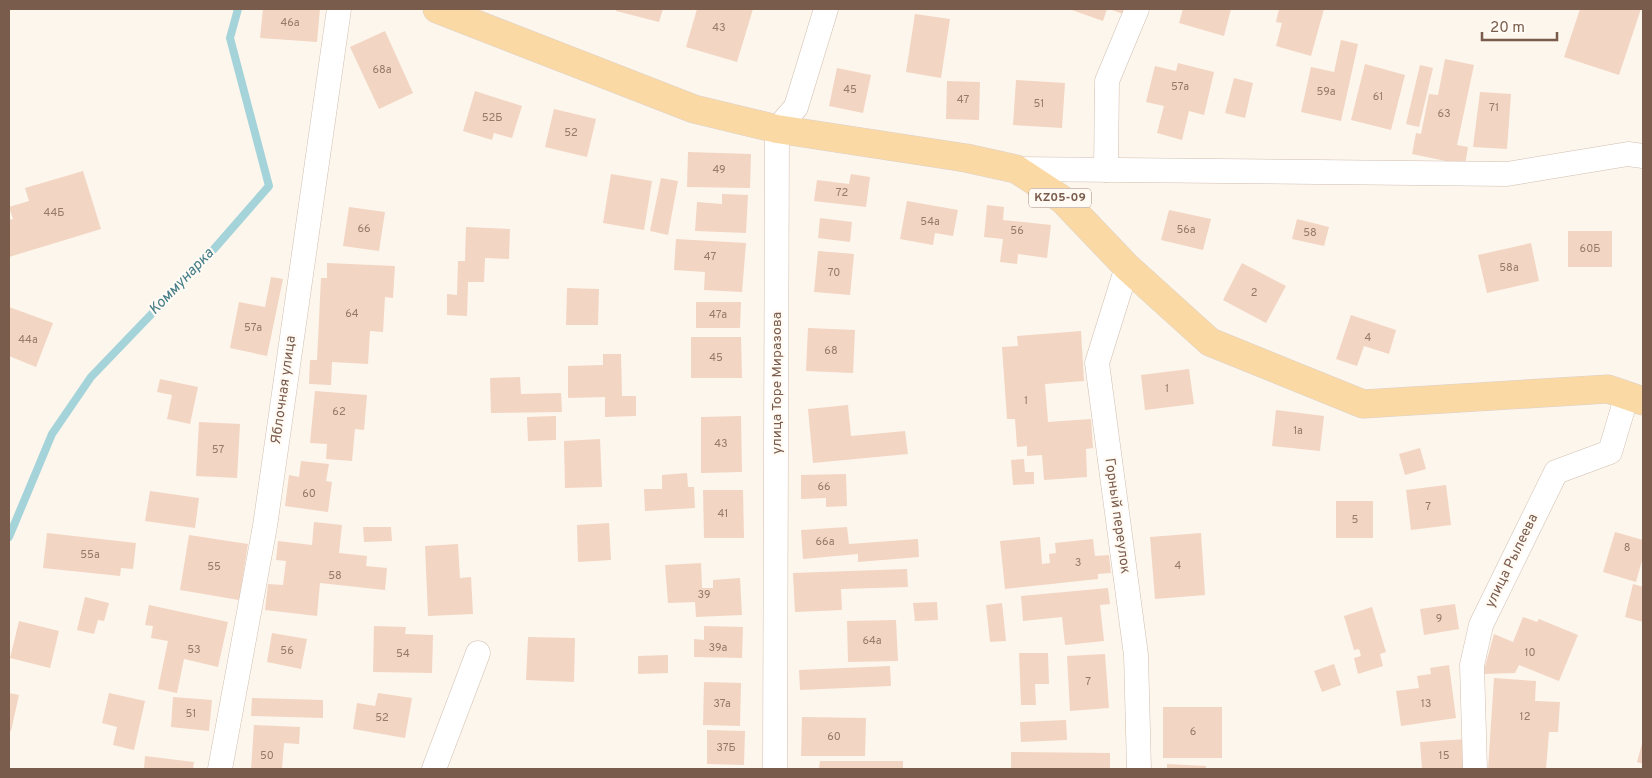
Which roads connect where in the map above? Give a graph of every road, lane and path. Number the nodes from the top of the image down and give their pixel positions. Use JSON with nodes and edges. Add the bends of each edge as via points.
{"nodes":[{"id":1,"x":339,"y":9,"type":"edge"},
{"id":2,"x":437,"y":9,"type":"edge"},
{"id":3,"x":826,"y":9,"type":"edge"},
{"id":4,"x":1137,"y":9,"type":"edge"},
{"id":5,"x":777,"y":129,"type":"junction"},
{"id":6,"x":1643,"y":156,"type":"edge"},
{"id":7,"x":1016,"y":169,"type":"junction"},
{"id":8,"x":1106,"y":170,"type":"junction"},
{"id":9,"x":1127,"y":267,"type":"junction"},
{"id":10,"x":1635,"y":398,"type":"edge"},
{"id":11,"x":478,"y":653,"type":"dead end"},
{"id":12,"x":220,"y":769,"type":"edge"},
{"id":13,"x":434,"y":769,"type":"edge"},
{"id":14,"x":776,"y":769,"type":"edge"},
{"id":15,"x":1139,"y":769,"type":"edge"},
{"id":16,"x":1475,"y":769,"type":"edge"}],
"edges":[{"from":1,"to":12,"type":"street","name":"Яблочная улица","via":[[264,526]]},
{"from":2,"to":5,"type":"main road","number":"KZ05-09","via":[[694,109]]},
{"from":3,"to":5,"type":"street","via":[[796,107]]},
{"from":4,"to":8,"type":"street","via":[[1107,81]]},
{"from":5,"to":7,"type":"main road","number":"KZ05-09","via":[[966,158]]},
{"from":5,"to":14,"type":"street","name":"улица Торе Миразова"},
{"from":6,"to":8,"type":"street","via":[[1628,154],[1508,174]]},
{"from":7,"to":8,"type":"street"},
{"from":7,"to":9,"type":"main road","number":"KZ05-09","via":[[1063,200]]},
{"from":9,"to":10,"type":"main road","number":"KZ05-09","via":[[1210,342],[1363,404],[1608,389]]},
{"from":9,"to":15,"type":"street","name":"Горный переулок","via":[[1097,363],[1136,655]]},
{"from":10,"to":16,"type":"street","name":"улица Рылеева","via":[[1610,452],[1556,472],[1481,625],[1472,664]]},
{"from":11,"to":13,"type":"street"}]}
